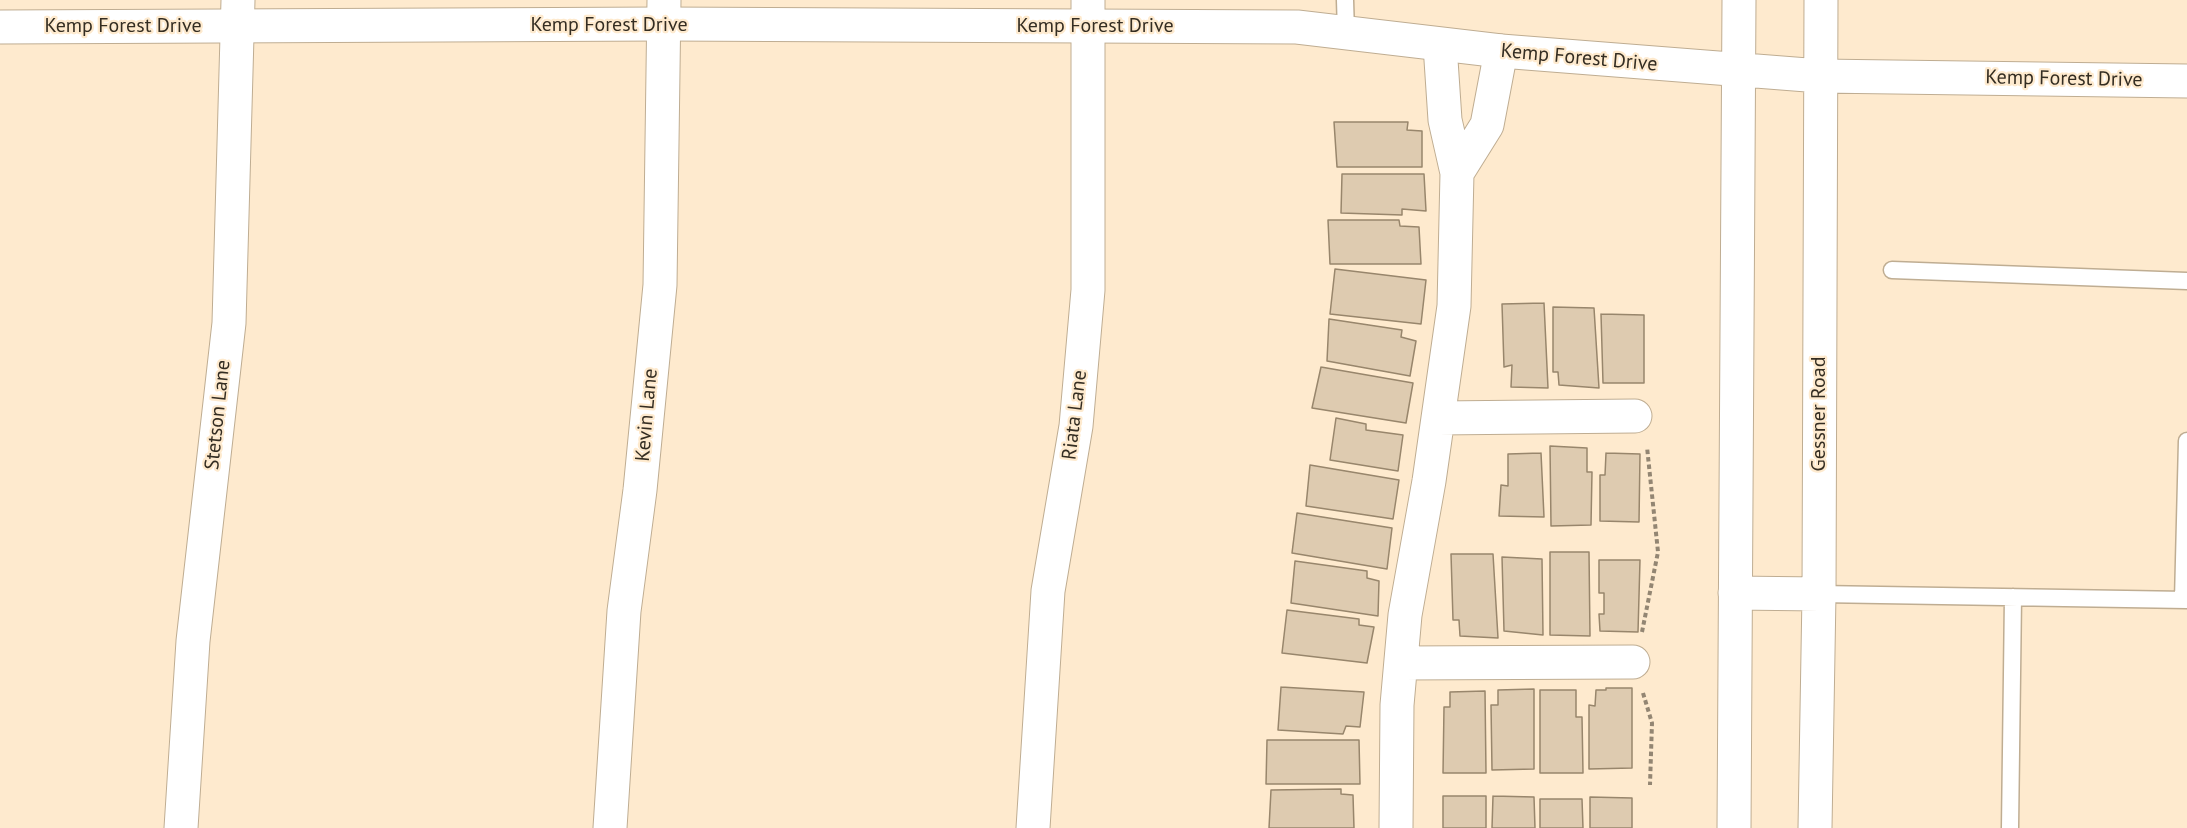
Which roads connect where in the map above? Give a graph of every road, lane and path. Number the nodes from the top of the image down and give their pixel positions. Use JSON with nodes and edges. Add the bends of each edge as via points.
{"nodes":[{"id":1,"x":1346,"y":0,"type":"edge"},
{"id":2,"x":1739,"y":0,"type":"edge"},
{"id":3,"x":1821,"y":0,"type":"edge"},
{"id":4,"x":664,"y":12,"type":"edge"},
{"id":5,"x":238,"y":13,"type":"edge"},
{"id":6,"x":1088,"y":13,"type":"edge"},
{"id":7,"x":0,"y":27,"type":"edge"},
{"id":8,"x":1346,"y":33,"type":"junction"},
{"id":9,"x":1440,"y":45,"type":"junction"},
{"id":10,"x":1501,"y":51,"type":"junction"},
{"id":11,"x":1739,"y":70,"type":"junction"},
{"id":12,"x":1820,"y":76,"type":"junction"},
{"id":13,"x":2187,"y":81,"type":"edge"},
{"id":14,"x":1457,"y":173,"type":"junction"},
{"id":15,"x":1892,"y":270,"type":"dead end"},
{"id":16,"x":2187,"y":281,"type":"edge"},
{"id":17,"x":1635,"y":416,"type":"joint"},
{"id":18,"x":1438,"y":418,"type":"junction"},
{"id":19,"x":2187,"y":441,"type":"edge"},
{"id":20,"x":1735,"y":593,"type":"junction"},
{"id":21,"x":1819,"y":594,"type":"junction"},
{"id":22,"x":2013,"y":597,"type":"junction"},
{"id":23,"x":2185,"y":600,"type":"edge"},
{"id":24,"x":1633,"y":662,"type":"junction"},
{"id":25,"x":1401,"y":663,"type":"junction"},
{"id":26,"x":1650,"y":785,"type":"dead end"},
{"id":27,"x":181,"y":828,"type":"edge"},
{"id":28,"x":610,"y":828,"type":"edge"},
{"id":29,"x":1033,"y":828,"type":"edge"},
{"id":30,"x":1396,"y":828,"type":"edge"},
{"id":31,"x":1734,"y":828,"type":"edge"},
{"id":32,"x":1815,"y":828,"type":"edge"},
{"id":33,"x":2010,"y":828,"type":"edge"}],
"edges":[{"from":1,"to":8,"type":"lane"},
{"from":2,"to":11,"type":"street"},
{"from":3,"to":12,"type":"street","name":"Gessner Road"},
{"from":4,"to":5,"type":"street","name":"Kemp Forest Drive"},
{"from":4,"to":6,"type":"street","name":"Kemp Forest Drive"},
{"from":4,"to":28,"type":"street","name":"Kevin Lane","via":[[660,285],[624,611]]},
{"from":5,"to":7,"type":"street","name":"Kemp Forest Drive"},
{"from":5,"to":27,"type":"street","name":"Stetson Lane","via":[[229,323],[193,641]]},
{"from":6,"to":8,"type":"street","name":"Kemp Forest Drive"},
{"from":6,"to":29,"type":"street","name":"Riata Lane","via":[[1088,290],[1076,426],[1048,591]]},
{"from":8,"to":9,"type":"street","name":"Kemp Forest Drive"},
{"from":9,"to":10,"type":"street","name":"Kemp Forest Drive"},
{"from":9,"to":14,"type":"street","via":[[1445,120]]},
{"from":10,"to":11,"type":"street","name":"Kemp Forest Drive"},
{"from":10,"to":14,"type":"street","via":[[1487,125]]},
{"from":11,"to":12,"type":"street","name":"Kemp Forest Drive"},
{"from":11,"to":20,"type":"street"},
{"from":12,"to":13,"type":"street","name":"Kemp Forest Drive"},
{"from":12,"to":21,"type":"street","name":"Gessner Road"},
{"from":14,"to":18,"type":"street","via":[[1454,306]]},
{"from":15,"to":16,"type":"lane"},
{"from":17,"to":18,"type":"street"},
{"from":17,"to":24,"type":"path","via":[[1646,437],[1658,552]]},
{"from":18,"to":25,"type":"street","via":[[1405,615]]},
{"from":19,"to":23,"type":"lane"},
{"from":20,"to":21,"type":"street"},
{"from":20,"to":31,"type":"street"},
{"from":21,"to":22,"type":"lane"},
{"from":21,"to":32,"type":"street","name":"Gessner Road"},
{"from":22,"to":23,"type":"lane"},
{"from":22,"to":33,"type":"lane"},
{"from":24,"to":25,"type":"street"},
{"from":24,"to":26,"type":"path","via":[[1642,676],[1652,723]]},
{"from":25,"to":30,"type":"street"}]}
